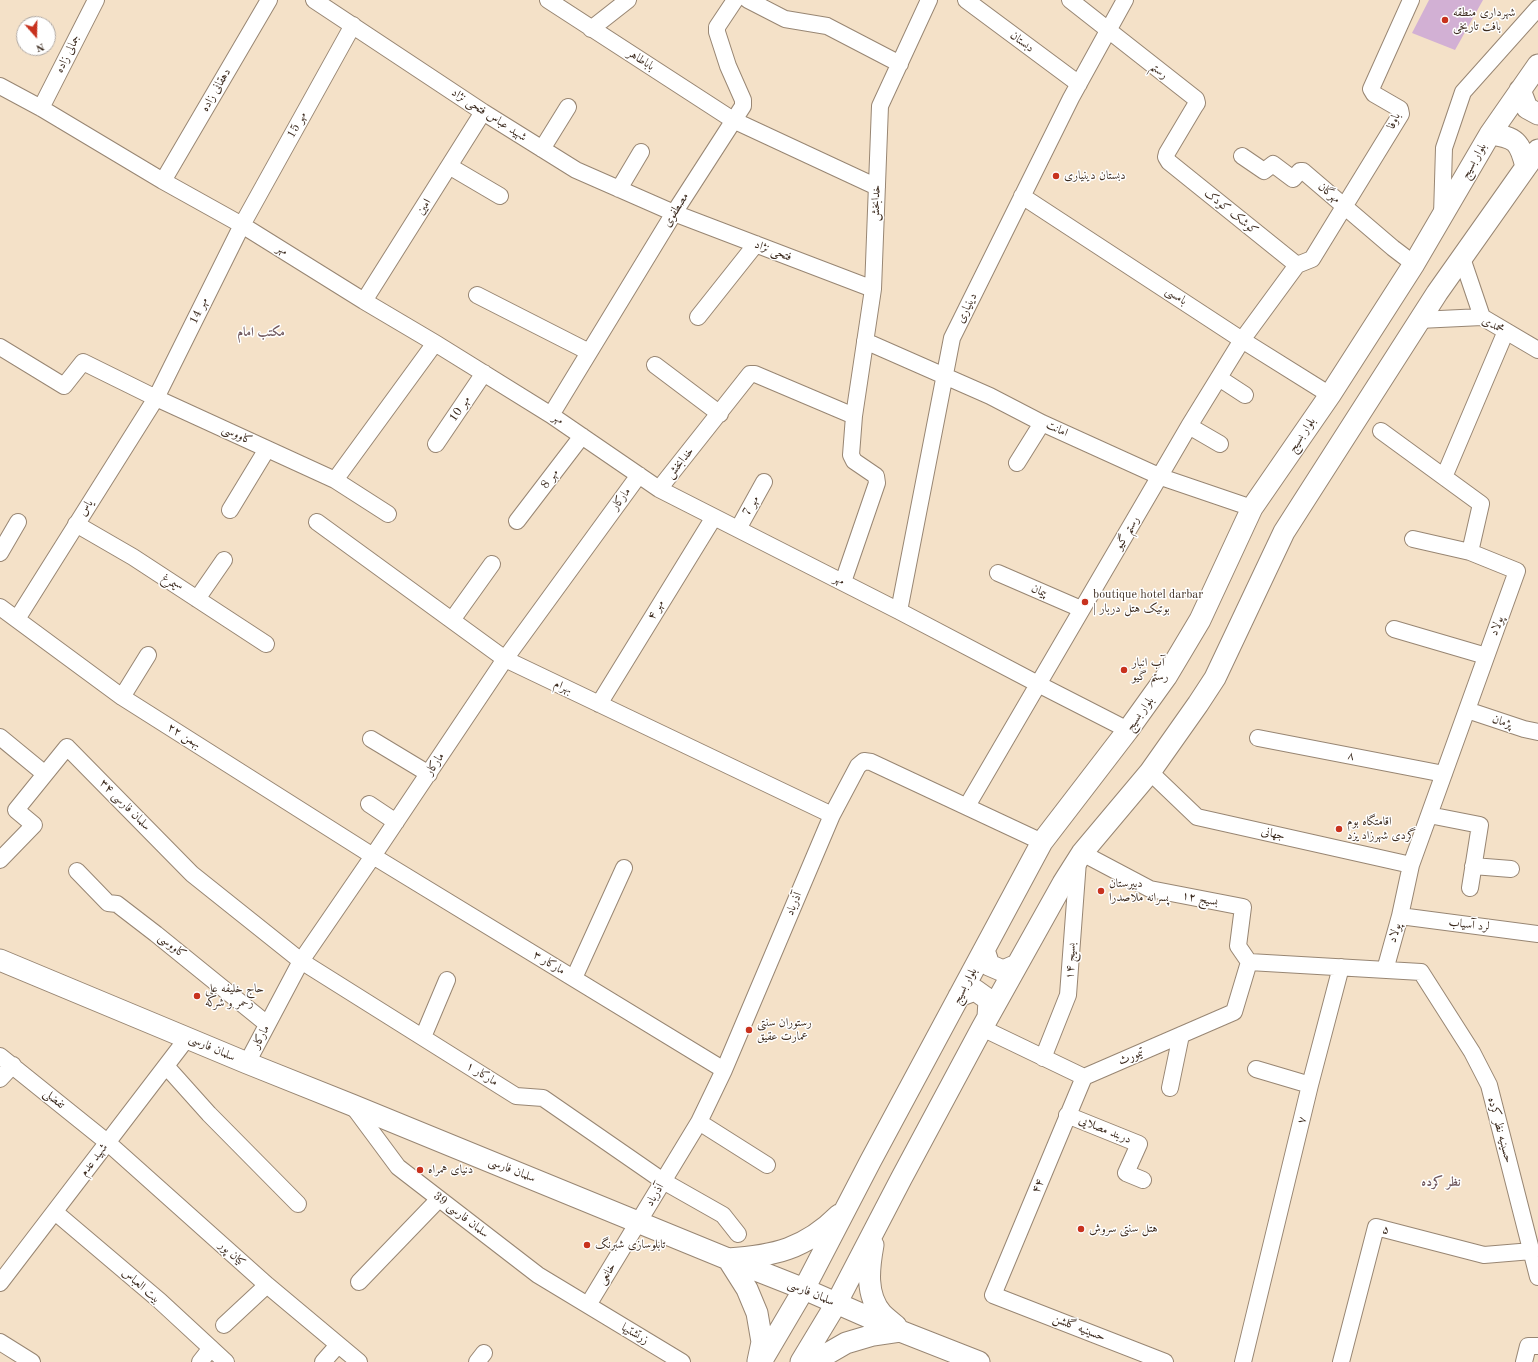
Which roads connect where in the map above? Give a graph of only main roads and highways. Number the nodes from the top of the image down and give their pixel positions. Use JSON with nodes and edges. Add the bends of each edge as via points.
{"nodes":[{"id":1,"x":1538,"y":64,"type":"edge"},
{"id":2,"x":1520,"y":90,"type":"junction"},
{"id":3,"x":1538,"y":114,"type":"edge"},
{"id":4,"x":1490,"y":134,"type":"junction"},
{"id":5,"x":1532,"y":158,"type":"edge"},
{"id":6,"x":984,"y":950,"type":"junction"},
{"id":7,"x":0,"y":960,"type":"edge"},
{"id":8,"x":1017,"y":965,"type":"junction"},
{"id":9,"x":960,"y":996,"type":"junction"},
{"id":10,"x":985,"y":1023,"type":"junction"},
{"id":11,"x":847,"y":1206,"type":"junction"},
{"id":12,"x":877,"y":1225,"type":"junction"},
{"id":13,"x":728,"y":1260,"type":"junction"},
{"id":14,"x":804,"y":1289,"type":"junction"},
{"id":15,"x":836,"y":1304,"type":"junction"},
{"id":16,"x":900,"y":1331,"type":"junction"},
{"id":17,"x":973,"y":1361,"type":"edge"},
{"id":18,"x":758,"y":1362,"type":"edge"},
{"id":19,"x":761,"y":1362,"type":"edge"},
{"id":20,"x":801,"y":1362,"type":"edge"},
{"id":21,"x":813,"y":1362,"type":"edge"}],
"edges":[{"from":1,"to":2,"type":"main road","name":"بلوار بسیج"},
{"from":2,"to":3,"type":"main road","via":[[1527,108]]},
{"from":2,"to":4,"type":"main road","name":"بلوار بسیج"},
{"from":4,"to":5,"type":"main road","via":[[1508,136]]},
{"from":4,"to":6,"type":"main road","name":"بلوار بسیج","via":[[1414,264],[1330,395],[1252,508],[1200,620],[1166,677],[1042,842]]},
{"from":5,"to":8,"type":"main road","via":[[1420,320],[1284,532],[1215,678],[1150,772],[1080,856]]},
{"from":6,"to":8,"type":"main road","via":[[989,965],[1003,971]]},
{"from":6,"to":9,"type":"main road","name":"بلوار بسیج"},
{"from":7,"to":13,"type":"main road","name":"سلمان فارسی"},
{"from":8,"to":10,"type":"main road"},
{"from":9,"to":10,"type":"main road","via":[[975,990],[989,1000]]},
{"from":9,"to":11,"type":"main road","name":"بلوار بسیج"},
{"from":10,"to":12,"type":"main road"},
{"from":11,"to":13,"type":"main road","via":[[828,1225],[787,1250]]},
{"from":11,"to":14,"type":"main road","name":"بلوار بسیج"},
{"from":12,"to":15,"type":"main road"},
{"from":12,"to":16,"type":"main road","via":[[869,1268],[872,1296],[881,1313]]},
{"from":13,"to":14,"type":"main road","name":"سلمان فارسی"},
{"from":13,"to":18,"type":"main road","via":[[747,1289],[757,1313],[762,1342]]},
{"from":14,"to":15,"type":"main road","name":"سلمان فارسی"},
{"from":14,"to":19,"type":"main road","name":"بلوار بسیج"},
{"from":15,"to":16,"type":"main road","name":"سلمان فارسی"},
{"from":15,"to":20,"type":"main road"},
{"from":16,"to":17,"type":"main road","name":"سلمان فارسی"},
{"from":16,"to":21,"type":"main road","via":[[846,1343]]}]}
